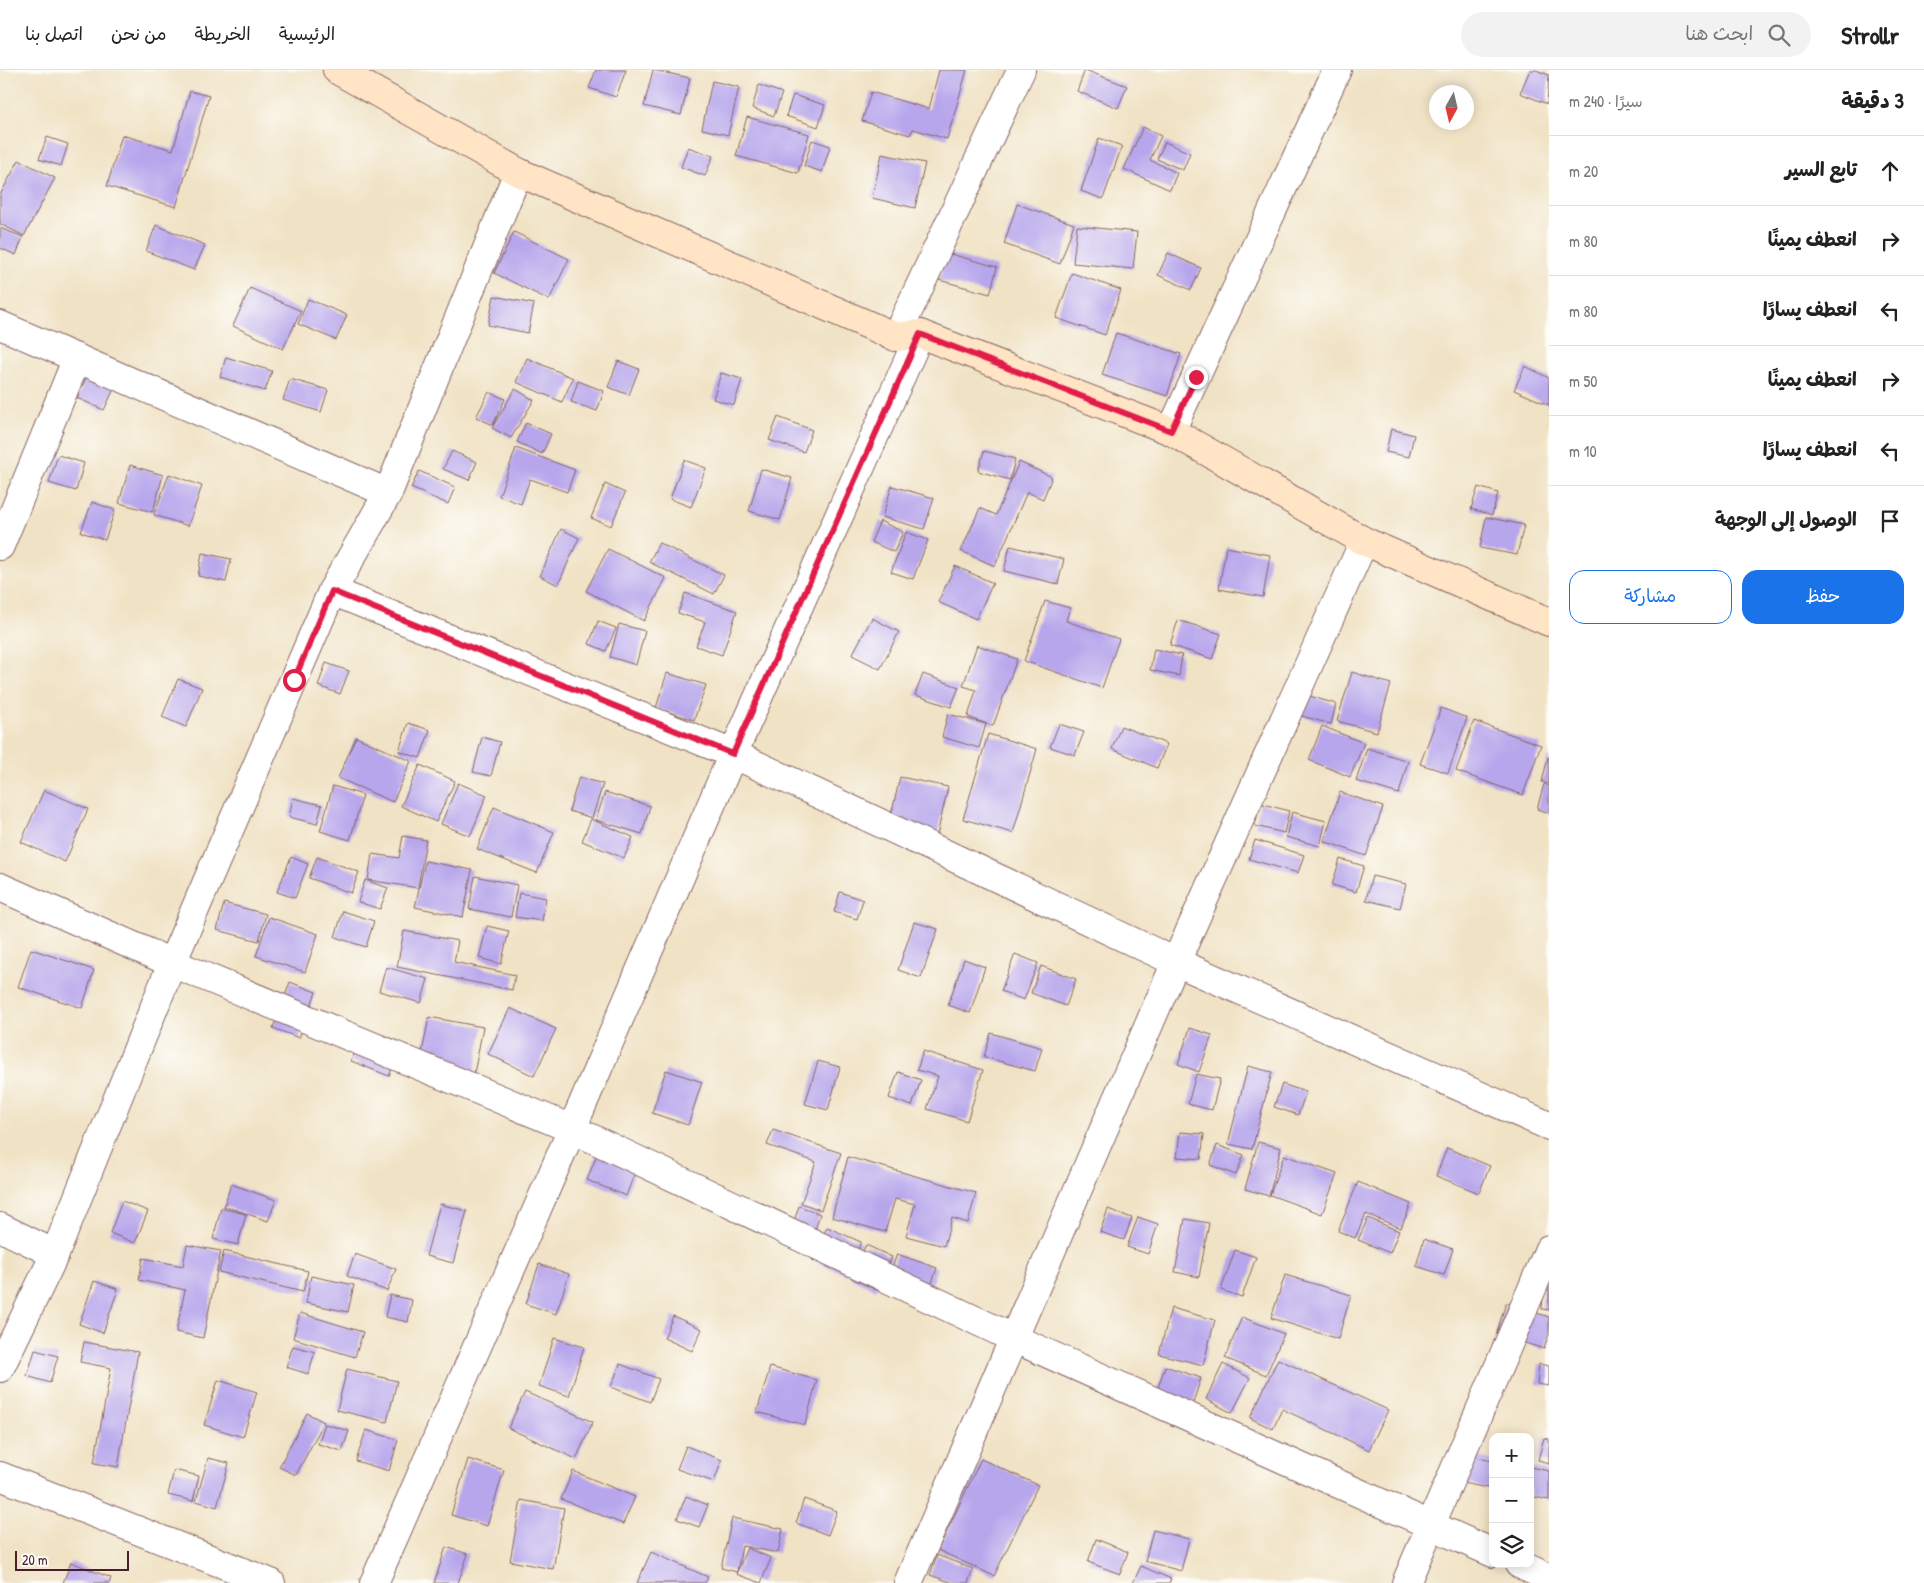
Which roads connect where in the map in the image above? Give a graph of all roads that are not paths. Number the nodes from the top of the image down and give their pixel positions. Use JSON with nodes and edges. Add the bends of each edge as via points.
{"nodes":[{"id":1,"x":338,"y":70,"type":"edge"},
{"id":2,"x":1021,"y":70,"type":"edge"},
{"id":3,"x":1337,"y":70,"type":"edge"},
{"id":4,"x":518,"y":172,"type":"junction"},
{"id":5,"x":0,"y":325,"type":"edge"},
{"id":6,"x":908,"y":336,"type":"junction"},
{"id":7,"x":77,"y":358,"type":"junction"},
{"id":8,"x":1171,"y":431,"type":"junction"},
{"id":9,"x":388,"y":493,"type":"junction"},
{"id":10,"x":1364,"y":540,"type":"junction"},
{"id":11,"x":0,"y":546,"type":"edge"},
{"id":12,"x":332,"y":591,"type":"junction"},
{"id":13,"x":1549,"y":622,"type":"edge"},
{"id":14,"x":733,"y":754,"type":"junction"},
{"id":15,"x":0,"y":886,"type":"edge"},
{"id":16,"x":1176,"y":962,"type":"junction"},
{"id":17,"x":172,"y":963,"type":"junction"},
{"id":18,"x":1549,"y":1126,"type":"edge"},
{"id":19,"x":572,"y":1129,"type":"junction"},
{"id":20,"x":0,"y":1227,"type":"edge"},
{"id":21,"x":1549,"y":1249,"type":"edge"},
{"id":22,"x":56,"y":1254,"type":"junction"},
{"id":23,"x":1014,"y":1339,"type":"junction"},
{"id":24,"x":0,"y":1368,"type":"edge"},
{"id":25,"x":0,"y":1476,"type":"edge"},
{"id":26,"x":1431,"y":1525,"type":"junction"},
{"id":27,"x":1489,"y":1550,"type":"edge"},
{"id":28,"x":1528,"y":1568,"type":"edge"},
{"id":29,"x":1549,"y":1578,"type":"edge"},
{"id":30,"x":271,"y":1583,"type":"edge"},
{"id":31,"x":374,"y":1583,"type":"edge"},
{"id":32,"x":908,"y":1583,"type":"edge"},
{"id":33,"x":1406,"y":1583,"type":"edge"}],
"edges":[{"from":1,"to":4,"type":"street"},
{"from":2,"to":6,"type":"street"},
{"from":3,"to":8,"type":"street"},
{"from":4,"to":6,"type":"street"},
{"from":4,"to":9,"type":"street"},
{"from":5,"to":7,"type":"street"},
{"from":6,"to":8,"type":"street"},
{"from":6,"to":14,"type":"street"},
{"from":7,"to":9,"type":"street"},
{"from":7,"to":11,"type":"street"},
{"from":8,"to":10,"type":"street"},
{"from":9,"to":12,"type":"street"},
{"from":10,"to":13,"type":"street"},
{"from":10,"to":16,"type":"street"},
{"from":12,"to":14,"type":"street"},
{"from":12,"to":17,"type":"street"},
{"from":14,"to":16,"type":"street"},
{"from":14,"to":19,"type":"street"},
{"from":15,"to":17,"type":"street"},
{"from":16,"to":18,"type":"street"},
{"from":16,"to":23,"type":"street"},
{"from":17,"to":19,"type":"street"},
{"from":17,"to":22,"type":"street"},
{"from":19,"to":23,"type":"street"},
{"from":19,"to":31,"type":"street"},
{"from":20,"to":22,"type":"street"},
{"from":21,"to":26,"type":"street"},
{"from":22,"to":24,"type":"street"},
{"from":23,"to":26,"type":"street"},
{"from":23,"to":32,"type":"street"},
{"from":25,"to":30,"type":"street"},
{"from":26,"to":27,"type":"street"},
{"from":26,"to":33,"type":"street"},
{"from":28,"to":29,"type":"street"}]}
